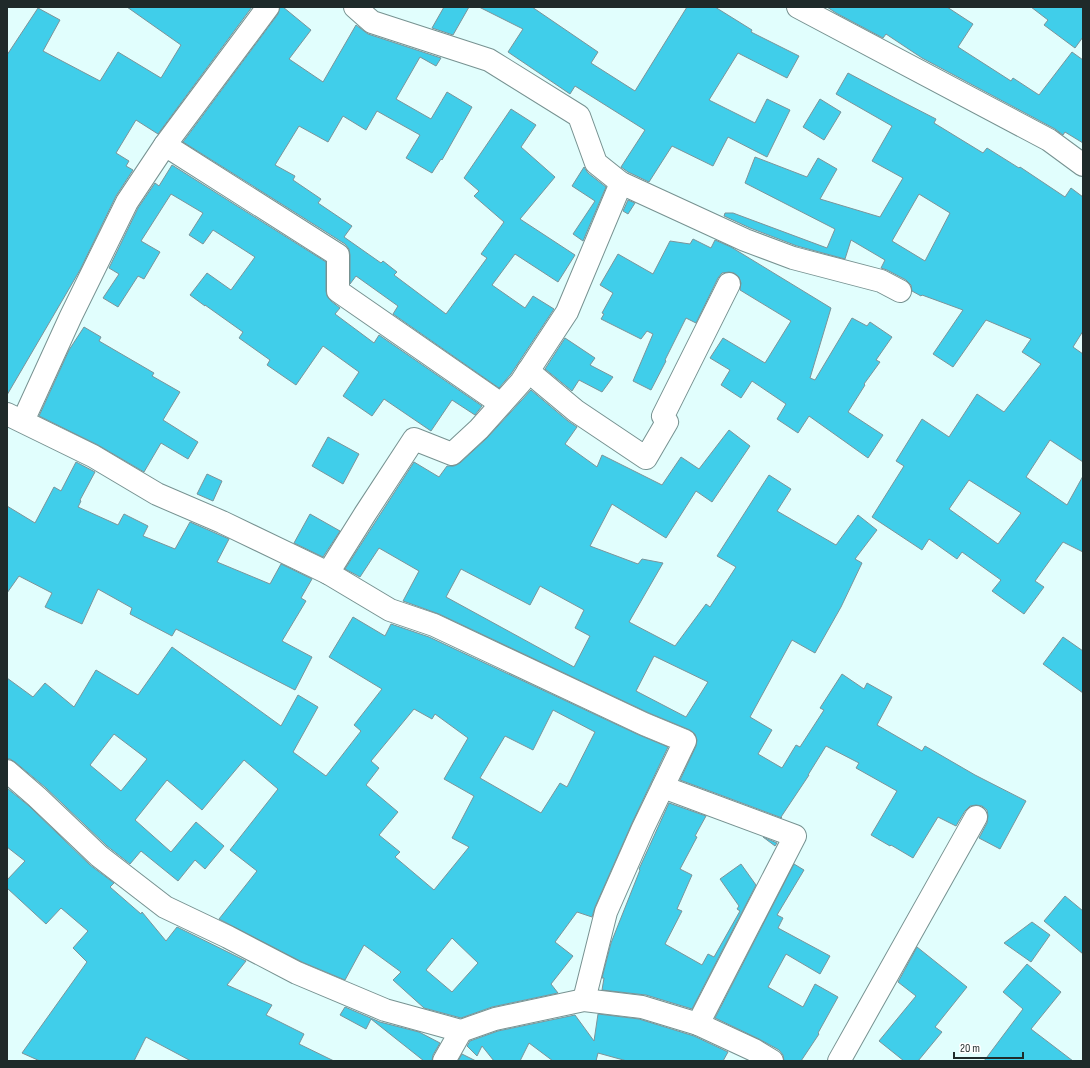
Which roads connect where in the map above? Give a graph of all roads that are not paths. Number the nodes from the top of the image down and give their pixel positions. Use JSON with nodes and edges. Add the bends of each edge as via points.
{"nodes":[{"id":1,"x":268,"y":7,"type":"edge"},
{"id":2,"x":355,"y":7,"type":"edge"},
{"id":3,"x":798,"y":7,"type":"edge"},
{"id":4,"x":165,"y":145,"type":"junction"},
{"id":5,"x":1083,"y":165,"type":"edge"},
{"id":6,"x":621,"y":183,"type":"junction"},
{"id":7,"x":729,"y":284,"type":"dead end"},
{"id":8,"x":900,"y":291,"type":"dead end"},
{"id":9,"x":528,"y":371,"type":"junction"},
{"id":10,"x":501,"y":404,"type":"junction"},
{"id":11,"x":15,"y":418,"type":"edge"},
{"id":12,"x":328,"y":573,"type":"junction"},
{"id":13,"x":7,"y":771,"type":"edge"},
{"id":14,"x":663,"y":787,"type":"junction"},
{"id":15,"x":976,"y":817,"type":"dead end"},
{"id":16,"x":584,"y":1000,"type":"junction"},
{"id":17,"x":698,"y":1024,"type":"junction"},
{"id":18,"x":461,"y":1031,"type":"junction"},
{"id":19,"x":758,"y":1057,"type":"edge"},
{"id":20,"x":444,"y":1061,"type":"edge"},
{"id":21,"x":839,"y":1061,"type":"edge"}],
"edges":[{"from":1,"to":4,"type":"street"},
{"from":2,"to":6,"type":"street","via":[[372,22],[489,60],[579,116],[596,163]]},
{"from":3,"to":5,"type":"street","via":[[1049,140]]},
{"from":4,"to":10,"type":"street","via":[[338,255],[338,291]]},
{"from":4,"to":11,"type":"street","via":[[127,202],[71,316]]},
{"from":6,"to":8,"type":"street","via":[[745,240],[794,258],[881,281]]},
{"from":6,"to":9,"type":"street","via":[[567,312]]},
{"from":7,"to":9,"type":"street","via":[[663,416],[667,422],[646,458],[576,411]]},
{"from":9,"to":10,"type":"street"},
{"from":10,"to":12,"type":"street","via":[[452,454],[414,439]]},
{"from":11,"to":12,"type":"street","via":[[93,456],[157,494]]},
{"from":12,"to":14,"type":"street","via":[[390,610],[434,624],[685,741]]},
{"from":13,"to":18,"type":"street","via":[[37,796],[98,856],[165,907],[297,973],[385,1010]]},
{"from":14,"to":16,"type":"street","via":[[606,912]]},
{"from":14,"to":17,"type":"street","via":[[795,836]]},
{"from":15,"to":21,"type":"street"},
{"from":16,"to":17,"type":"street","via":[[642,1007]]},
{"from":16,"to":18,"type":"street","via":[[494,1019]]},
{"from":17,"to":19,"type":"street"},
{"from":18,"to":20,"type":"street"}]}
